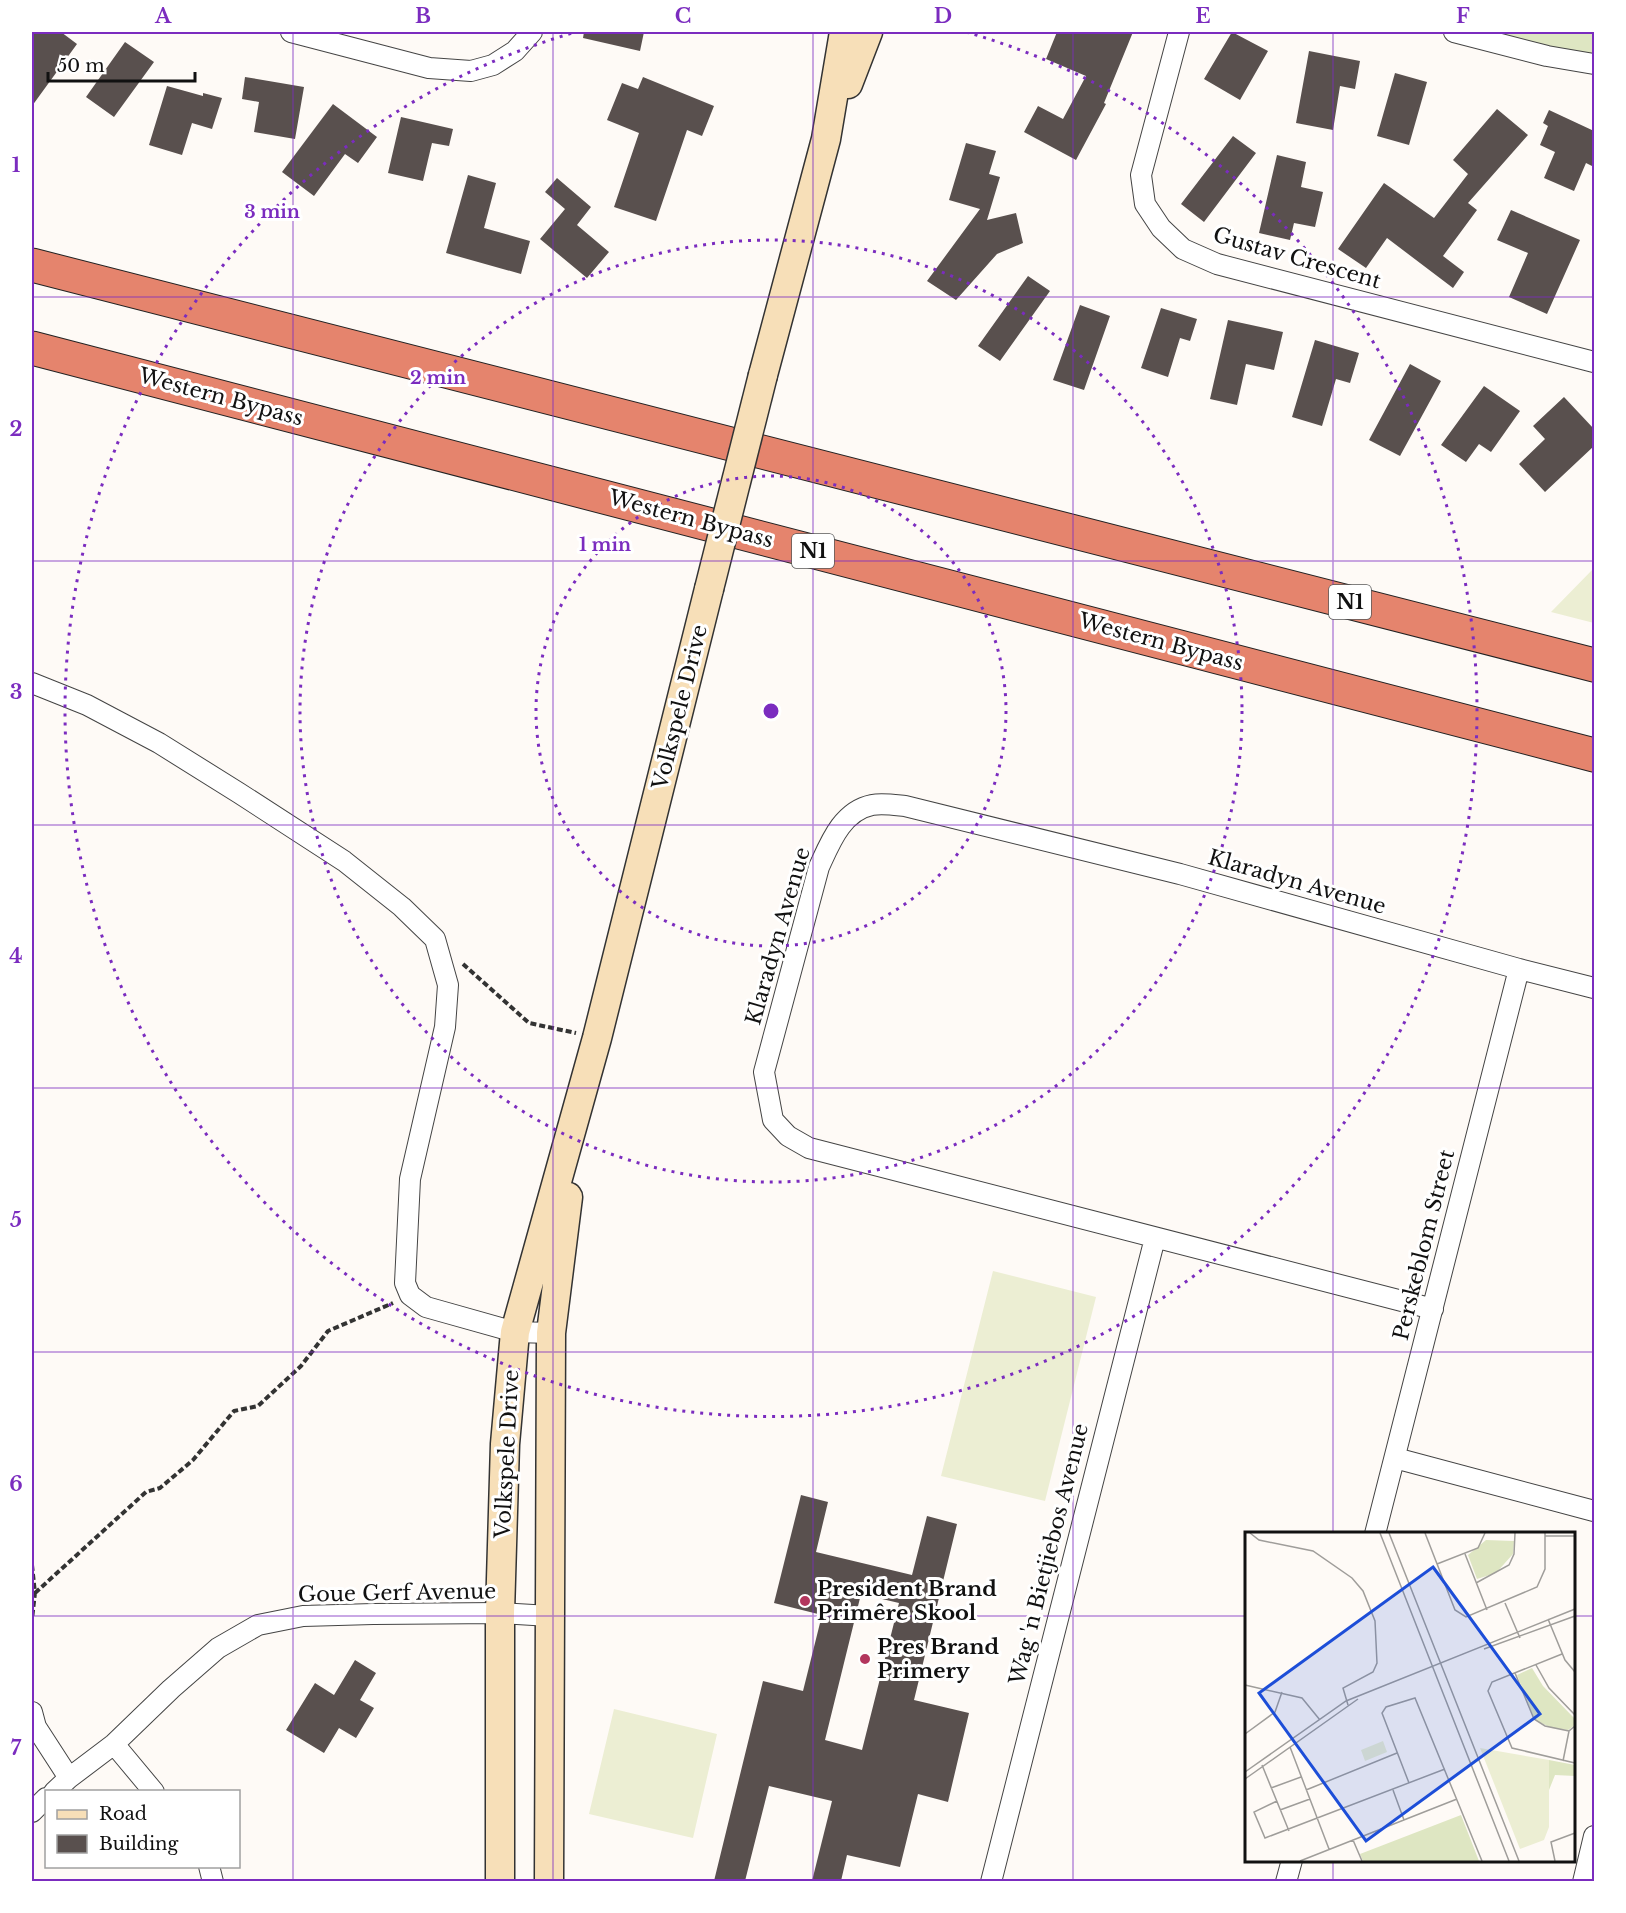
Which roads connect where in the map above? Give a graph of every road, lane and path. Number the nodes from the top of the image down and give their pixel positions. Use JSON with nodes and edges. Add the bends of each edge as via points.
{"nodes":[{"id":1,"x":291,"y":32,"type":"edge"},
{"id":2,"x":532,"y":32,"type":"edge"},
{"id":3,"x":844,"y":32,"type":"edge"},
{"id":4,"x":868,"y":32,"type":"edge"},
{"id":5,"x":1179,"y":32,"type":"edge"},
{"id":6,"x":1454,"y":32,"type":"edge"},
{"id":7,"x":1594,"y":64,"type":"edge"},
{"id":8,"x":826,"y":140,"type":"junction"},
{"id":9,"x":32,"y":265,"type":"edge"},
{"id":10,"x":32,"y":348,"type":"edge"},
{"id":11,"x":1594,"y":362,"type":"edge"},
{"id":12,"x":1594,"y":665,"type":"edge"},
{"id":13,"x":32,"y":683,"type":"edge"},
{"id":14,"x":1594,"y":755,"type":"edge"},
{"id":15,"x":435,"y":939,"type":"junction"},
{"id":16,"x":1519,"y":969,"type":"junction"},
{"id":17,"x":1594,"y":988,"type":"edge"},
{"id":18,"x":597,"y":1038,"type":"junction"},
{"id":19,"x":1155,"y":1238,"type":"junction"},
{"id":20,"x":410,"y":1295,"type":"junction"},
{"id":21,"x":1432,"y":1309,"type":"junction"},
{"id":22,"x":515,"y":1332,"type":"junction"},
{"id":23,"x":551,"y":1333,"type":"junction"},
{"id":24,"x":1395,"y":1458,"type":"junction"},
{"id":25,"x":1594,"y":1511,"type":"edge"},
{"id":26,"x":1375,"y":1532,"type":"edge"},
{"id":27,"x":32,"y":1564,"type":"edge"},
{"id":28,"x":35,"y":1593,"type":"junction"},
{"id":29,"x":500,"y":1614,"type":"junction"},
{"id":30,"x":550,"y":1616,"type":"junction"},
{"id":31,"x":32,"y":1619,"type":"edge"},
{"id":32,"x":32,"y":1712,"type":"edge"},
{"id":33,"x":114,"y":1744,"type":"junction"},
{"id":34,"x":69,"y":1778,"type":"junction"},
{"id":35,"x":55,"y":1790,"type":"edge"},
{"id":36,"x":153,"y":1790,"type":"edge"},
{"id":37,"x":45,"y":1799,"type":"edge"},
{"id":38,"x":32,"y":1812,"type":"edge"},
{"id":39,"x":1594,"y":1836,"type":"edge"},
{"id":40,"x":1291,"y":1862,"type":"edge"},
{"id":41,"x":500,"y":1881,"type":"edge"},
{"id":42,"x":549,"y":1881,"type":"edge"},
{"id":43,"x":991,"y":1881,"type":"edge"},
{"id":44,"x":1286,"y":1881,"type":"edge"},
{"id":45,"x":1583,"y":1881,"type":"edge"}],
"edges":[{"from":1,"to":2,"type":"street","via":[[429,68],[471,71],[494,65],[515,51]]},
{"from":3,"to":8,"type":"street"},
{"from":4,"to":8,"type":"street"},
{"from":5,"to":11,"type":"street","name":"Gustav Crescent","via":[[1141,175],[1144,204],[1183,249],[1217,264]]},
{"from":6,"to":7,"type":"street"},
{"from":8,"to":18,"type":"street","name":"Volkspele Drive","bridge":true},
{"from":9,"to":12,"type":"highway","number":"N1"},
{"from":10,"to":14,"type":"highway","name":"Western Bypass","number":"N1"},
{"from":13,"to":15,"type":"street","via":[[87,705],[159,743],[239,793],[344,861]]},
{"from":15,"to":18,"type":"path","via":[[529,1023]]},
{"from":15,"to":20,"type":"street","via":[[448,985],[445,1027],[410,1179],[405,1283]]},
{"from":16,"to":17,"type":"street","name":"Klaradyn Avenue"},
{"from":16,"to":19,"type":"street","name":"Klaradyn Avenue","via":[[1180,874],[905,806],[872,805],[850,814],[819,867],[764,1072],[773,1120],[788,1136],[809,1148]]},
{"from":16,"to":21,"type":"street","name":"Perskeblom Street"},
{"from":18,"to":22,"type":"street","name":"Volkspele Drive"},
{"from":18,"to":23,"type":"street","name":"Volkspele Drive","via":[[566,1209]]},
{"from":19,"to":21,"type":"street","name":"Klaradyn Avenue"},
{"from":19,"to":43,"type":"street","name":"Wag 'n Bietjiebos Avenue"},
{"from":20,"to":22,"type":"street","via":[[426,1307]]},
{"from":20,"to":28,"type":"path","via":[[328,1331],[301,1366],[258,1406],[234,1410],[193,1460],[160,1488],[146,1492]]},
{"from":21,"to":24,"type":"street","name":"Perskeblom Street"},
{"from":22,"to":23,"type":"street"},
{"from":22,"to":29,"type":"street","name":"Volkspele Drive","via":[[505,1444]]},
{"from":23,"to":30,"type":"street","name":"Volkspele Drive"},
{"from":24,"to":25,"type":"street"},
{"from":24,"to":26,"type":"street","name":"Perskeblom Street"},
{"from":27,"to":28,"type":"path"},
{"from":28,"to":31,"type":"path"},
{"from":29,"to":30,"type":"street","name":"Goue Gerf Avenue"},
{"from":29,"to":33,"type":"street","name":"Goue Gerf Avenue","via":[[303,1616],[258,1625],[218,1648]]},
{"from":29,"to":41,"type":"street","name":"Volkspele Drive"},
{"from":30,"to":42,"type":"street","name":"Volkspele Drive"},
{"from":32,"to":34,"type":"street","via":[[36,1727]]},
{"from":33,"to":34,"type":"street","name":"Goue Gerf Avenue"},
{"from":33,"to":36,"type":"street"},
{"from":34,"to":35,"type":"street","name":"Goue Gerf Avenue"},
{"from":37,"to":38,"type":"street"},
{"from":39,"to":45,"type":"street"},
{"from":40,"to":44,"type":"street"}]}
